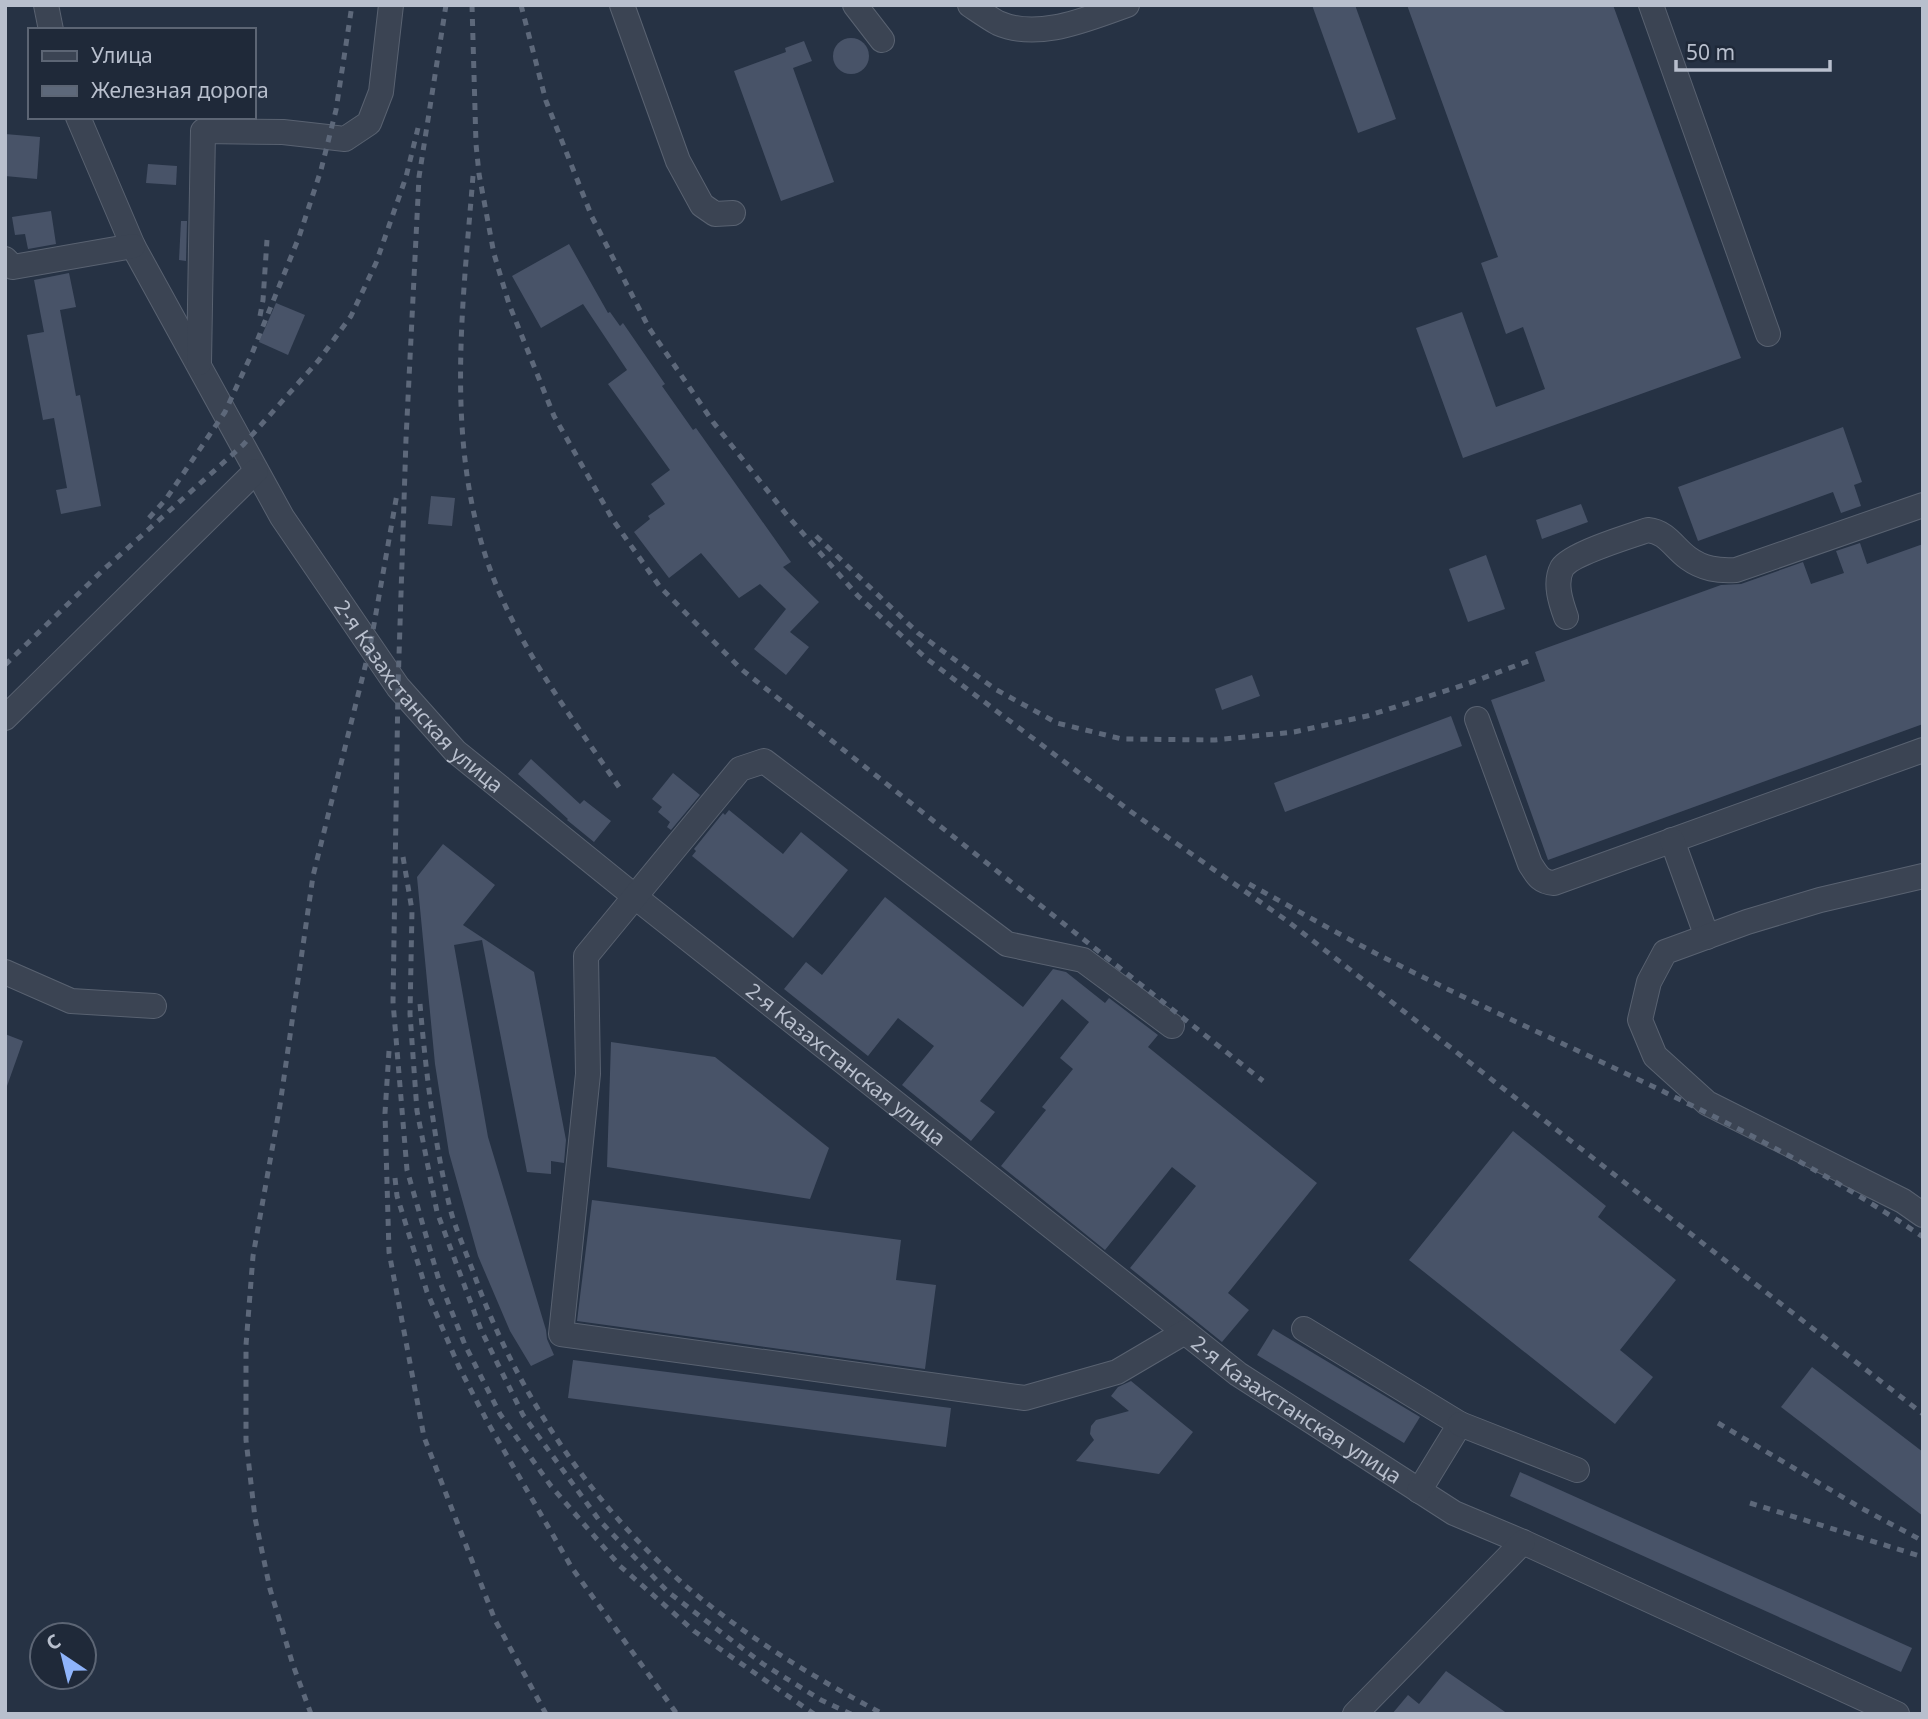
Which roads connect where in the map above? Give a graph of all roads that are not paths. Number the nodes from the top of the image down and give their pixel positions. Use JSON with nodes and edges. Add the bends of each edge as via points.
{"nodes":[{"id":1,"x":46,"y":5,"type":"edge"},
{"id":2,"x":391,"y":5,"type":"edge"},
{"id":3,"x":622,"y":5,"type":"edge"},
{"id":4,"x":855,"y":5,"type":"edge"},
{"id":5,"x":970,"y":5,"type":"edge"},
{"id":6,"x":1128,"y":5,"type":"edge"},
{"id":7,"x":1651,"y":5,"type":"edge"},
{"id":8,"x":51,"y":28,"type":"edge"},
{"id":9,"x":882,"y":40,"type":"dead end"},
{"id":10,"x":79,"y":119,"type":"edge"},
{"id":11,"x":200,"y":124,"type":"edge"},
{"id":12,"x":733,"y":214,"type":"dead end"},
{"id":13,"x":133,"y":246,"type":"junction"},
{"id":14,"x":5,"y":260,"type":"edge"},
{"id":15,"x":1768,"y":334,"type":"dead end"},
{"id":16,"x":199,"y":366,"type":"junction"},
{"id":17,"x":256,"y":471,"type":"junction"},
{"id":18,"x":1923,"y":505,"type":"edge"},
{"id":19,"x":1566,"y":617,"type":"dead end"},
{"id":20,"x":5,"y":718,"type":"edge"},
{"id":21,"x":1477,"y":719,"type":"dead end"},
{"id":22,"x":1923,"y":750,"type":"edge"},
{"id":23,"x":1672,"y":840,"type":"junction"},
{"id":24,"x":1923,"y":876,"type":"edge"},
{"id":25,"x":634,"y":896,"type":"junction"},
{"id":26,"x":1707,"y":937,"type":"junction"},
{"id":27,"x":5,"y":972,"type":"edge"},
{"id":28,"x":154,"y":1006,"type":"dead end"},
{"id":29,"x":1172,"y":1026,"type":"dead end"},
{"id":30,"x":1923,"y":1215,"type":"edge"},
{"id":31,"x":1304,"y":1329,"type":"dead end"},
{"id":32,"x":1185,"y":1332,"type":"junction"},
{"id":33,"x":1460,"y":1424,"type":"junction"},
{"id":34,"x":1577,"y":1469,"type":"dead end"},
{"id":35,"x":1419,"y":1491,"type":"junction"},
{"id":36,"x":1523,"y":1542,"type":"junction"},
{"id":37,"x":1355,"y":1714,"type":"edge"},
{"id":38,"x":1897,"y":1714,"type":"edge"}],
"edges":[{"from":1,"to":8,"type":"street"},
{"from":2,"to":11,"type":"street","via":[[381,92],[369,123],[345,139]]},
{"from":3,"to":12,"type":"street","via":[[678,161],[702,205],[715,214]]},
{"from":4,"to":9,"type":"street"},
{"from":5,"to":6,"type":"street","via":[[1000,23],[1031,29],[1067,25]]},
{"from":7,"to":15,"type":"street"},
{"from":10,"to":13,"type":"street","name":"2-я Казахстанская улица"},
{"from":11,"to":16,"type":"street"},
{"from":13,"to":14,"type":"street","via":[[13,267]]},
{"from":13,"to":16,"type":"street","name":"2-я Казахстанская улица"},
{"from":16,"to":17,"type":"street","name":"2-я Казахстанская улица"},
{"from":17,"to":20,"type":"street"},
{"from":17,"to":25,"type":"street","name":"2-я Казахстанская улица","via":[[282,517],[398,687],[455,751]]},
{"from":18,"to":19,"type":"street","via":[[1736,570],[1701,566],[1665,536],[1648,530],[1574,558],[1563,568],[1560,602]]},
{"from":21,"to":23,"type":"street","via":[[1530,864],[1545,882],[1554,883]]},
{"from":22,"to":23,"type":"street"},
{"from":23,"to":26,"type":"street"},
{"from":24,"to":26,"type":"street","via":[[1819,900]]},
{"from":25,"to":29,"type":"street","via":[[740,769],[764,761],[1007,944],[1083,960]]},
{"from":25,"to":32,"type":"street","name":"2-я Казахстанская улица"},
{"from":25,"to":32,"type":"street","via":[[586,956],[588,1074],[561,1335],[1024,1398],[1117,1372]]},
{"from":26,"to":30,"type":"street","via":[[1665,952],[1649,982],[1640,1020],[1655,1056],[1707,1103],[1903,1200]]},
{"from":27,"to":28,"type":"street","via":[[71,1001]]},
{"from":31,"to":33,"type":"street"},
{"from":32,"to":35,"type":"street","name":"2-я Казахстанская улица","via":[[1238,1374]]},
{"from":33,"to":34,"type":"street"},
{"from":33,"to":35,"type":"street"},
{"from":35,"to":36,"type":"street","name":"2-я Казахстанская улица","via":[[1454,1513]]},
{"from":36,"to":37,"type":"street"},
{"from":36,"to":38,"type":"street","name":"2-я Казахстанская улица"}]}
